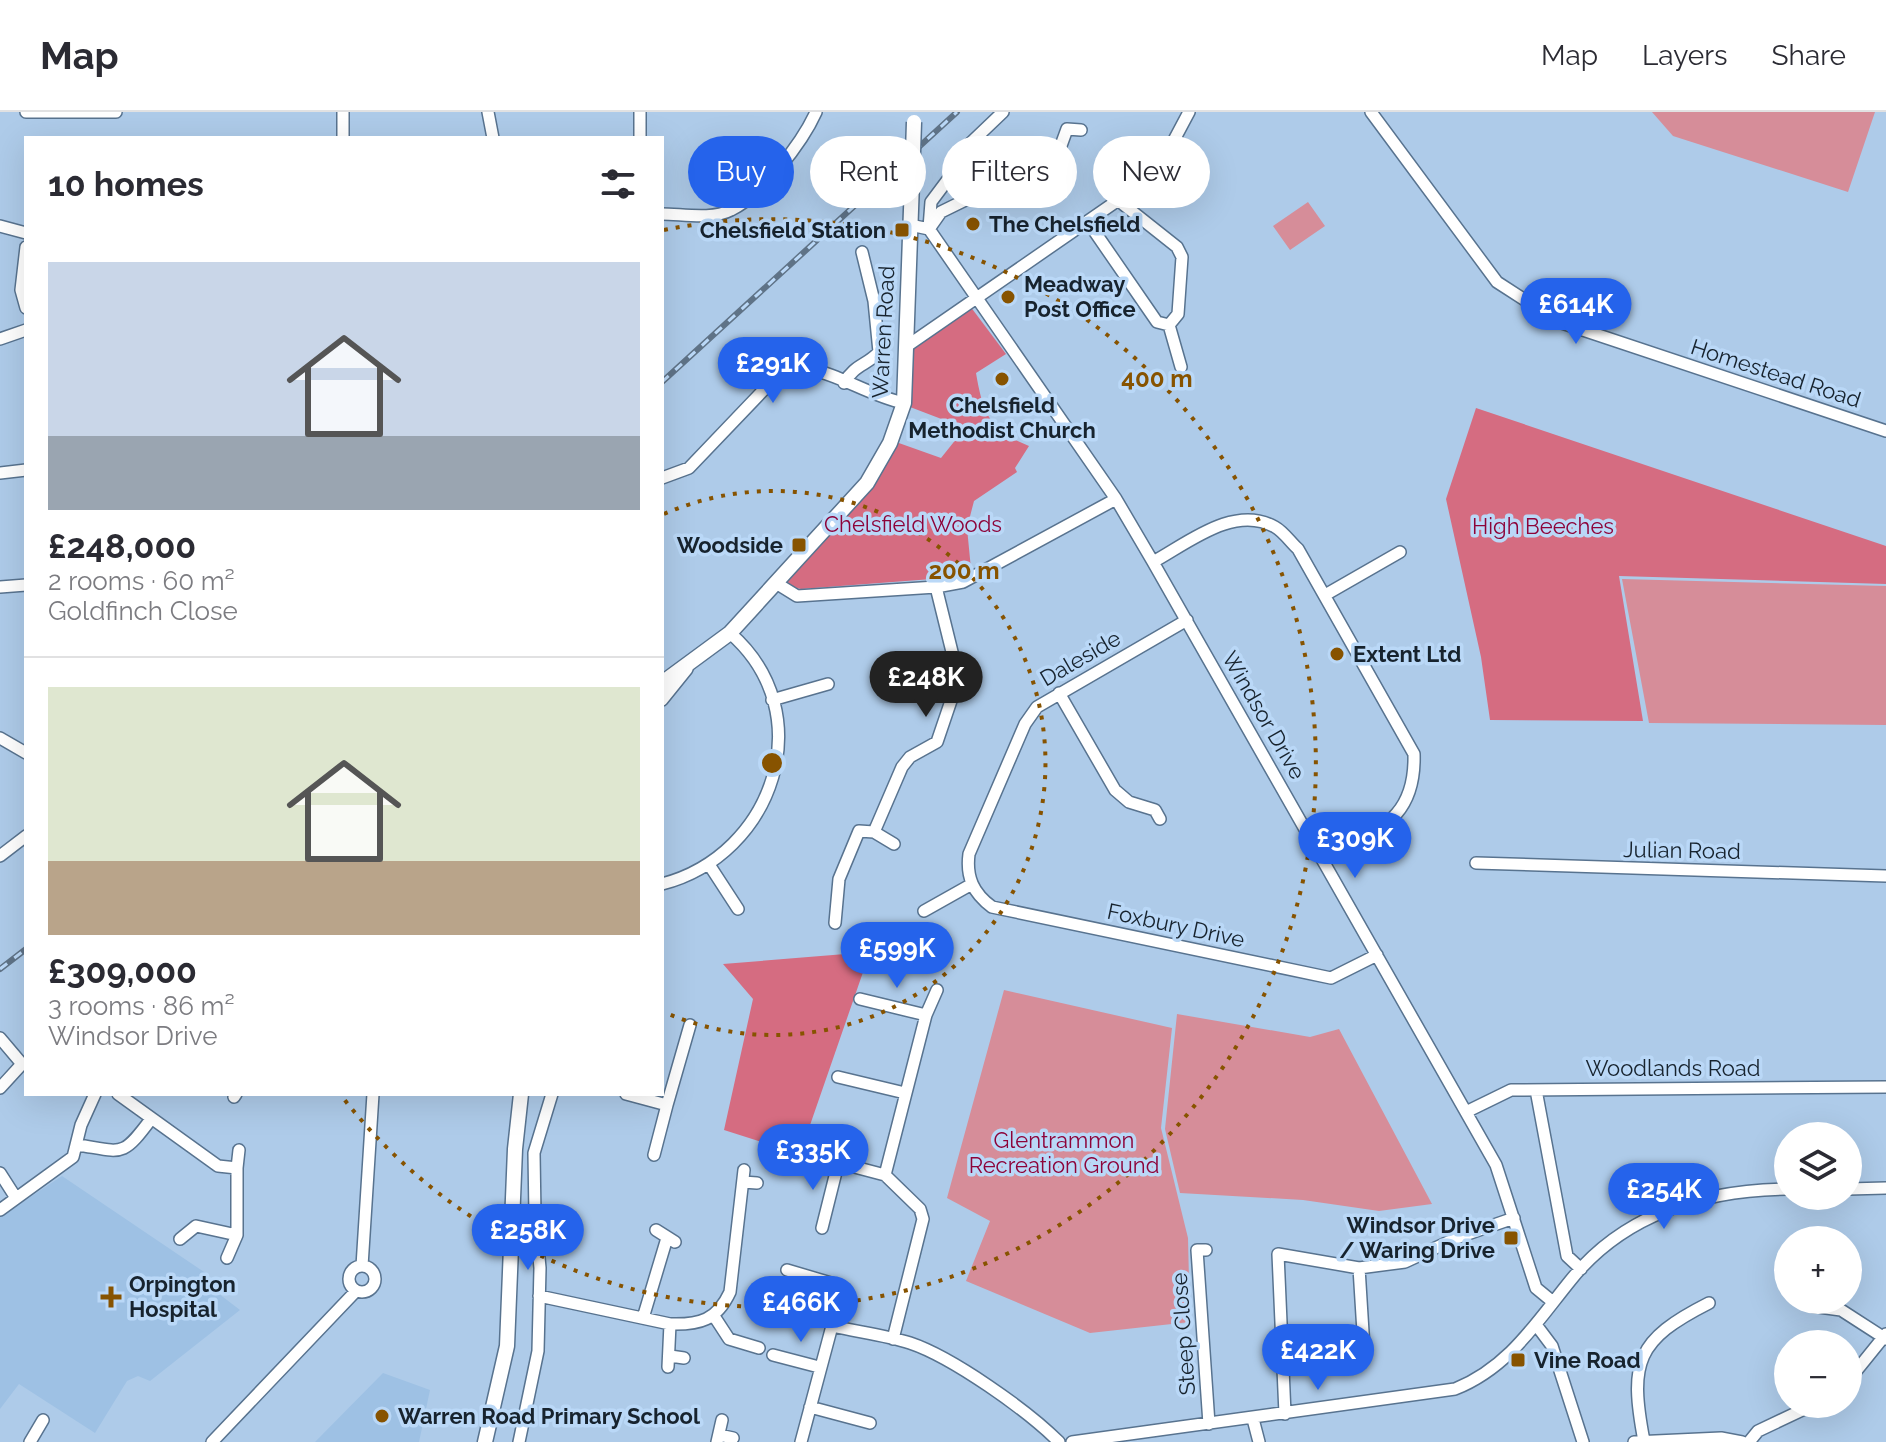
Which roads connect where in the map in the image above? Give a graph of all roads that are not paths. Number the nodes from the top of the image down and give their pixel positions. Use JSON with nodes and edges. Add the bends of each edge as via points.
{"nodes":[{"id":1,"x":26,"y":112,"type":"edge"},
{"id":2,"x":116,"y":112,"type":"edge"},
{"id":3,"x":343,"y":112,"type":"edge"},
{"id":4,"x":488,"y":112,"type":"edge"},
{"id":5,"x":640,"y":112,"type":"edge"},
{"id":6,"x":816,"y":112,"type":"edge"},
{"id":7,"x":1003,"y":112,"type":"edge"},
{"id":8,"x":1189,"y":112,"type":"edge"},
{"id":9,"x":1371,"y":112,"type":"edge"},
{"id":10,"x":914,"y":117,"type":"edge"},
{"id":11,"x":1081,"y":130,"type":"dead end"},
{"id":12,"x":343,"y":136,"type":"edge"},
{"id":13,"x":493,"y":136,"type":"edge"},
{"id":14,"x":640,"y":136,"type":"edge"},
{"id":15,"x":1176,"y":136,"type":"edge"},
{"id":16,"x":1109,"y":208,"type":"edge"},
{"id":17,"x":1128,"y":208,"type":"edge"},
{"id":18,"x":664,"y":214,"type":"edge"},
{"id":19,"x":1088,"y":222,"type":"junction"},
{"id":20,"x":910,"y":225,"type":"junction"},
{"id":21,"x":0,"y":226,"type":"edge"},
{"id":22,"x":929,"y":229,"type":"junction"},
{"id":23,"x":21,"y":232,"type":"edge"},
{"id":24,"x":862,"y":252,"type":"dead end"},
{"id":25,"x":24,"y":264,"type":"edge"},
{"id":26,"x":976,"y":298,"type":"junction"},
{"id":27,"x":24,"y":301,"type":"edge"},
{"id":28,"x":1169,"y":325,"type":"junction"},
{"id":29,"x":24,"y":331,"type":"edge"},
{"id":30,"x":0,"y":339,"type":"edge"},
{"id":31,"x":907,"y":346,"type":"junction"},
{"id":32,"x":1181,"y":367,"type":"dead end"},
{"id":33,"x":844,"y":383,"type":"junction"},
{"id":34,"x":904,"y":403,"type":"junction"},
{"id":35,"x":1886,"y":431,"type":"edge"},
{"id":36,"x":24,"y":470,"type":"edge"},
{"id":37,"x":0,"y":473,"type":"edge"},
{"id":38,"x":664,"y":477,"type":"edge"},
{"id":39,"x":1116,"y":499,"type":"junction"},
{"id":40,"x":1400,"y":552,"type":"dead end"},
{"id":41,"x":1153,"y":562,"type":"junction"},
{"id":42,"x":776,"y":583,"type":"junction"},
{"id":43,"x":24,"y":585,"type":"edge"},
{"id":44,"x":0,"y":587,"type":"edge"},
{"id":45,"x":936,"y":587,"type":"junction"},
{"id":46,"x":1325,"y":595,"type":"junction"},
{"id":47,"x":1187,"y":620,"type":"junction"},
{"id":48,"x":730,"y":633,"type":"junction"},
{"id":49,"x":690,"y":665,"type":"junction"},
{"id":50,"x":956,"y":676,"type":"junction"},
{"id":51,"x":664,"y":678,"type":"edge"},
{"id":52,"x":904,"y":679,"type":"dead end"},
{"id":53,"x":828,"y":684,"type":"dead end"},
{"id":54,"x":1059,"y":693,"type":"junction"},
{"id":55,"x":664,"y":698,"type":"edge"},
{"id":56,"x":772,"y":700,"type":"junction"},
{"id":57,"x":0,"y":738,"type":"edge"},
{"id":58,"x":24,"y":752,"type":"edge"},
{"id":59,"x":1160,"y":819,"type":"dead end"},
{"id":60,"x":874,"y":832,"type":"junction"},
{"id":61,"x":24,"y":838,"type":"edge"},
{"id":62,"x":894,"y":844,"type":"dead end"},
{"id":63,"x":0,"y":856,"type":"edge"},
{"id":64,"x":1324,"y":860,"type":"junction"},
{"id":65,"x":1476,"y":863,"type":"dead end"},
{"id":66,"x":710,"y":866,"type":"junction"},
{"id":67,"x":1886,"y":876,"type":"edge"},
{"id":68,"x":664,"y":883,"type":"edge"},
{"id":69,"x":972,"y":884,"type":"junction"},
{"id":70,"x":738,"y":909,"type":"dead end"},
{"id":71,"x":924,"y":911,"type":"dead end"},
{"id":72,"x":839,"y":918,"type":"dead end"},
{"id":73,"x":1377,"y":955,"type":"junction"},
{"id":74,"x":937,"y":990,"type":"dead end"},
{"id":75,"x":860,"y":999,"type":"dead end"},
{"id":76,"x":926,"y":1015,"type":"junction"},
{"id":77,"x":690,"y":1025,"type":"dead end"},
{"id":78,"x":0,"y":1038,"type":"edge"},
{"id":79,"x":24,"y":1066,"type":"edge"},
{"id":80,"x":838,"y":1077,"type":"dead end"},
{"id":81,"x":1886,"y":1087,"type":"edge"},
{"id":82,"x":0,"y":1088,"type":"edge"},
{"id":83,"x":1536,"y":1090,"type":"junction"},
{"id":84,"x":905,"y":1093,"type":"junction"},
{"id":85,"x":94,"y":1096,"type":"edge"},
{"id":86,"x":121,"y":1096,"type":"edge"},
{"id":87,"x":373,"y":1096,"type":"edge"},
{"id":88,"x":521,"y":1096,"type":"edge"},
{"id":89,"x":551,"y":1096,"type":"edge"},
{"id":90,"x":633,"y":1096,"type":"edge"},
{"id":91,"x":667,"y":1105,"type":"junction"},
{"id":92,"x":1466,"y":1112,"type":"junction"},
{"id":93,"x":151,"y":1119,"type":"junction"},
{"id":94,"x":78,"y":1145,"type":"junction"},
{"id":95,"x":239,"y":1150,"type":"dead end"},
{"id":96,"x":654,"y":1155,"type":"dead end"},
{"id":97,"x":809,"y":1155,"type":"dead end"},
{"id":98,"x":838,"y":1164,"type":"junction"},
{"id":99,"x":237,"y":1168,"type":"junction"},
{"id":100,"x":0,"y":1173,"type":"edge"},
{"id":101,"x":885,"y":1175,"type":"junction"},
{"id":102,"x":757,"y":1183,"type":"dead end"},
{"id":103,"x":1886,"y":1188,"type":"edge"},
{"id":104,"x":1774,"y":1189,"type":"edge"},
{"id":105,"x":1862,"y":1189,"type":"edge"},
{"id":106,"x":16,"y":1198,"type":"junction"},
{"id":107,"x":0,"y":1210,"type":"edge"},
{"id":108,"x":1514,"y":1218,"type":"junction"},
{"id":109,"x":822,"y":1228,"type":"dead end"},
{"id":110,"x":656,"y":1230,"type":"dead end"},
{"id":111,"x":237,"y":1235,"type":"junction"},
{"id":112,"x":180,"y":1239,"type":"dead end"},
{"id":113,"x":1206,"y":1250,"type":"dead end"},
{"id":114,"x":227,"y":1258,"type":"dead end"},
{"id":115,"x":362,"y":1266,"type":"junction"},
{"id":116,"x":1359,"y":1268,"type":"junction"},
{"id":117,"x":1581,"y":1269,"type":"junction"},
{"id":118,"x":787,"y":1270,"type":"dead end"},
{"id":119,"x":356,"y":1291,"type":"junction"},
{"id":120,"x":539,"y":1296,"type":"junction"},
{"id":121,"x":1553,"y":1302,"type":"junction"},
{"id":122,"x":1709,"y":1303,"type":"dead end"},
{"id":123,"x":1848,"y":1314,"type":"edge"},
{"id":124,"x":714,"y":1316,"type":"junction"},
{"id":125,"x":643,"y":1318,"type":"junction"},
{"id":126,"x":670,"y":1324,"type":"junction"},
{"id":127,"x":832,"y":1326,"type":"junction"},
{"id":128,"x":1537,"y":1326,"type":"junction"},
{"id":129,"x":1885,"y":1337,"type":"edge"},
{"id":130,"x":893,"y":1339,"type":"junction"},
{"id":131,"x":759,"y":1348,"type":"dead end"},
{"id":132,"x":1364,"y":1348,"type":"dead end"},
{"id":133,"x":773,"y":1355,"type":"dead end"},
{"id":134,"x":684,"y":1358,"type":"dead end"},
{"id":135,"x":1862,"y":1364,"type":"edge"},
{"id":136,"x":819,"y":1367,"type":"junction"},
{"id":137,"x":810,"y":1407,"type":"junction"},
{"id":138,"x":1285,"y":1414,"type":"junction"},
{"id":139,"x":1785,"y":1418,"type":"edge"},
{"id":140,"x":1253,"y":1419,"type":"junction"},
{"id":141,"x":43,"y":1420,"type":"dead end"},
{"id":142,"x":722,"y":1420,"type":"dead end"},
{"id":143,"x":870,"y":1423,"type":"dead end"},
{"id":144,"x":1209,"y":1424,"type":"junction"},
{"id":145,"x":718,"y":1438,"type":"edge"},
{"id":146,"x":733,"y":1438,"type":"dead end"},
{"id":147,"x":1644,"y":1441,"type":"edge"},
{"id":148,"x":30,"y":1442,"type":"edge"},
{"id":149,"x":212,"y":1442,"type":"edge"},
{"id":150,"x":485,"y":1442,"type":"edge"},
{"id":151,"x":519,"y":1442,"type":"edge"},
{"id":152,"x":801,"y":1442,"type":"edge"},
{"id":153,"x":1059,"y":1442,"type":"edge"},
{"id":154,"x":1072,"y":1442,"type":"edge"},
{"id":155,"x":1259,"y":1442,"type":"edge"},
{"id":156,"x":1583,"y":1442,"type":"edge"},
{"id":157,"x":1634,"y":1442,"type":"edge"},
{"id":158,"x":1742,"y":1442,"type":"edge"},
{"id":159,"x":1749,"y":1442,"type":"edge"}],
"edges":[{"from":1,"to":2,"type":"street"},
{"from":3,"to":12,"type":"street"},
{"from":4,"to":13,"type":"street"},
{"from":5,"to":14,"type":"street"},
{"from":6,"to":18,"type":"street","via":[[789,157],[731,210]]},
{"from":7,"to":22,"type":"street","via":[[958,155],[952,174],[931,202]]},
{"from":8,"to":15,"type":"street"},
{"from":9,"to":35,"type":"street","name":"Homestead Road","via":[[1476,256],[1497,282],[1522,300],[1559,322]]},
{"from":10,"to":20,"type":"street","name":"Warren Road","bridge":true},
{"from":11,"to":22,"type":"street","via":[[1067,129],[1051,158],[941,212]]},
{"from":16,"to":19,"type":"street"},
{"from":17,"to":28,"type":"street","via":[[1177,247],[1182,257],[1178,314]]},
{"from":19,"to":26,"type":"street"},
{"from":19,"to":28,"type":"street","via":[[1157,322]]},
{"from":20,"to":22,"type":"street"},
{"from":20,"to":31,"type":"street","name":"Warren Road"},
{"from":21,"to":23,"type":"street"},
{"from":22,"to":26,"type":"street","name":"Windsor Drive"},
{"from":24,"to":33,"type":"street","via":[[879,352],[853,367]]},
{"from":25,"to":27,"type":"street"},
{"from":26,"to":31,"type":"street"},
{"from":26,"to":39,"type":"street","name":"Windsor Drive"},
{"from":28,"to":32,"type":"street"},
{"from":29,"to":30,"type":"street"},
{"from":31,"to":34,"type":"street","name":"Warren Road"},
{"from":33,"to":34,"type":"street"},
{"from":33,"to":38,"type":"street","via":[[805,367],[776,377],[689,468]]},
{"from":34,"to":42,"type":"street","name":"Warren Road","via":[[890,443],[867,483]]},
{"from":36,"to":37,"type":"street"},
{"from":39,"to":41,"type":"street","name":"Windsor Drive"},
{"from":39,"to":45,"type":"street","via":[[986,573]]},
{"from":40,"to":46,"type":"street"},
{"from":41,"to":46,"type":"street","via":[[1221,524],[1249,520],[1276,527],[1298,549]]},
{"from":41,"to":47,"type":"street","name":"Windsor Drive"},
{"from":42,"to":45,"type":"street","via":[[797,596]]},
{"from":42,"to":48,"type":"street","name":"Warren Road"},
{"from":43,"to":44,"type":"street"},
{"from":45,"to":50,"type":"street"},
{"from":46,"to":64,"type":"street","via":[[1414,754],[1415,783],[1404,806],[1387,823]]},
{"from":47,"to":54,"type":"street","name":"Daleside"},
{"from":47,"to":64,"type":"street","name":"Windsor Drive"},
{"from":48,"to":49,"type":"street","name":"Warren Road"},
{"from":48,"to":56,"type":"street","via":[[762,671]]},
{"from":49,"to":51,"type":"street","name":"Warren Road"},
{"from":49,"to":55,"type":"street","name":"Warren Road"},
{"from":50,"to":52,"type":"street"},
{"from":50,"to":60,"type":"street","via":[[937,742],[902,767]]},
{"from":53,"to":56,"type":"street"},
{"from":54,"to":59,"type":"street","via":[[1115,790],[1129,802],[1155,810]]},
{"from":54,"to":69,"type":"street","name":"Daleside","via":[[1037,707],[1025,724],[969,854]]},
{"from":56,"to":66,"type":"street","via":[[777,726],[773,782],[740,840]]},
{"from":57,"to":58,"type":"street"},
{"from":60,"to":62,"type":"street"},
{"from":60,"to":72,"type":"street","via":[[859,831],[839,879]]},
{"from":61,"to":63,"type":"street"},
{"from":64,"to":73,"type":"street","name":"Windsor Drive"},
{"from":65,"to":67,"type":"street","name":"Julian Road"},
{"from":66,"to":68,"type":"street"},
{"from":66,"to":70,"type":"street"},
{"from":69,"to":71,"type":"street"},
{"from":69,"to":73,"type":"street","name":"Foxbury Drive","via":[[992,907],[1331,978]]},
{"from":73,"to":92,"type":"street","name":"Windsor Drive"},
{"from":74,"to":76,"type":"street"},
{"from":75,"to":76,"type":"street"},
{"from":76,"to":84,"type":"street"},
{"from":77,"to":91,"type":"street"},
{"from":78,"to":79,"type":"street"},
{"from":79,"to":82,"type":"street"},
{"from":80,"to":84,"type":"street"},
{"from":81,"to":83,"type":"street","name":"Woodlands Road"},
{"from":83,"to":92,"type":"street","name":"Woodlands Road","via":[[1511,1090]]},
{"from":83,"to":117,"type":"street","via":[[1567,1256]]},
{"from":84,"to":101,"type":"street"},
{"from":85,"to":94,"type":"street"},
{"from":86,"to":93,"type":"street"},
{"from":87,"to":115,"type":"street"},
{"from":88,"to":150,"type":"street","via":[[507,1346]]},
{"from":89,"to":120,"type":"street","via":[[534,1153]]},
{"from":90,"to":91,"type":"street"},
{"from":91,"to":96,"type":"street"},
{"from":92,"to":108,"type":"street","name":"Windsor Drive","via":[[1496,1165]]},
{"from":93,"to":94,"type":"street","via":[[133,1143],[119,1151]]},
{"from":93,"to":99,"type":"street","via":[[218,1166]]},
{"from":94,"to":106,"type":"street","via":[[57,1171]]},
{"from":95,"to":99,"type":"street"},
{"from":97,"to":98,"type":"street"},
{"from":98,"to":101,"type":"street"},
{"from":98,"to":109,"type":"street"},
{"from":99,"to":111,"type":"street"},
{"from":100,"to":106,"type":"street"},
{"from":101,"to":130,"type":"street","via":[[920,1209],[923,1219]]},
{"from":102,"to":124,"type":"street","via":[[744,1176],[730,1292]]},
{"from":103,"to":105,"type":"street"},
{"from":104,"to":117,"type":"street","via":[[1735,1190],[1681,1204],[1621,1235]]},
{"from":106,"to":107,"type":"street"},
{"from":108,"to":116,"type":"street","via":[[1405,1262]]},
{"from":108,"to":121,"type":"street","name":"Windsor Drive","via":[[1536,1288]]},
{"from":110,"to":125,"type":"street","via":[[671,1240]]},
{"from":111,"to":112,"type":"street","via":[[196,1226]]},
{"from":111,"to":114,"type":"street"},
{"from":113,"to":144,"type":"street","name":"Steep Close","via":[[1197,1250]]},
{"from":115,"to":119,"type":"street","via":[[349,1276]]},
{"from":115,"to":119,"type":"street","via":[[373,1272],[374,1285],[364,1293]]},
{"from":116,"to":132,"type":"street"},
{"from":116,"to":138,"type":"street","via":[[1278,1254]]},
{"from":117,"to":121,"type":"street"},
{"from":118,"to":127,"type":"street","via":[[841,1286]]},
{"from":119,"to":149,"type":"street"},
{"from":120,"to":125,"type":"street"},
{"from":120,"to":151,"type":"street","via":[[538,1351]]},
{"from":121,"to":128,"type":"street"},
{"from":122,"to":147,"type":"street","via":[[1659,1332],[1644,1355],[1637,1389]]},
{"from":123,"to":129,"type":"street"},
{"from":124,"to":126,"type":"street"},
{"from":124,"to":131,"type":"street","via":[[729,1339]]},
{"from":125,"to":126,"type":"street"},
{"from":126,"to":134,"type":"street","via":[[669,1361]]},
{"from":127,"to":130,"type":"street"},
{"from":127,"to":136,"type":"street"},
{"from":128,"to":138,"type":"street","via":[[1501,1362],[1455,1389]]},
{"from":128,"to":156,"type":"street","via":[[1552,1346]]},
{"from":129,"to":135,"type":"street"},
{"from":130,"to":153,"type":"street","via":[[931,1353],[990,1388]]},
{"from":133,"to":136,"type":"street"},
{"from":136,"to":137,"type":"street"},
{"from":137,"to":143,"type":"street"},
{"from":137,"to":152,"type":"street"},
{"from":138,"to":140,"type":"street"},
{"from":139,"to":159,"type":"street"},
{"from":140,"to":144,"type":"street"},
{"from":140,"to":155,"type":"street"},
{"from":141,"to":148,"type":"street"},
{"from":142,"to":145,"type":"street"},
{"from":144,"to":154,"type":"street"},
{"from":145,"to":146,"type":"street"},
{"from":147,"to":157,"type":"street"},
{"from":147,"to":158,"type":"street"}]}
